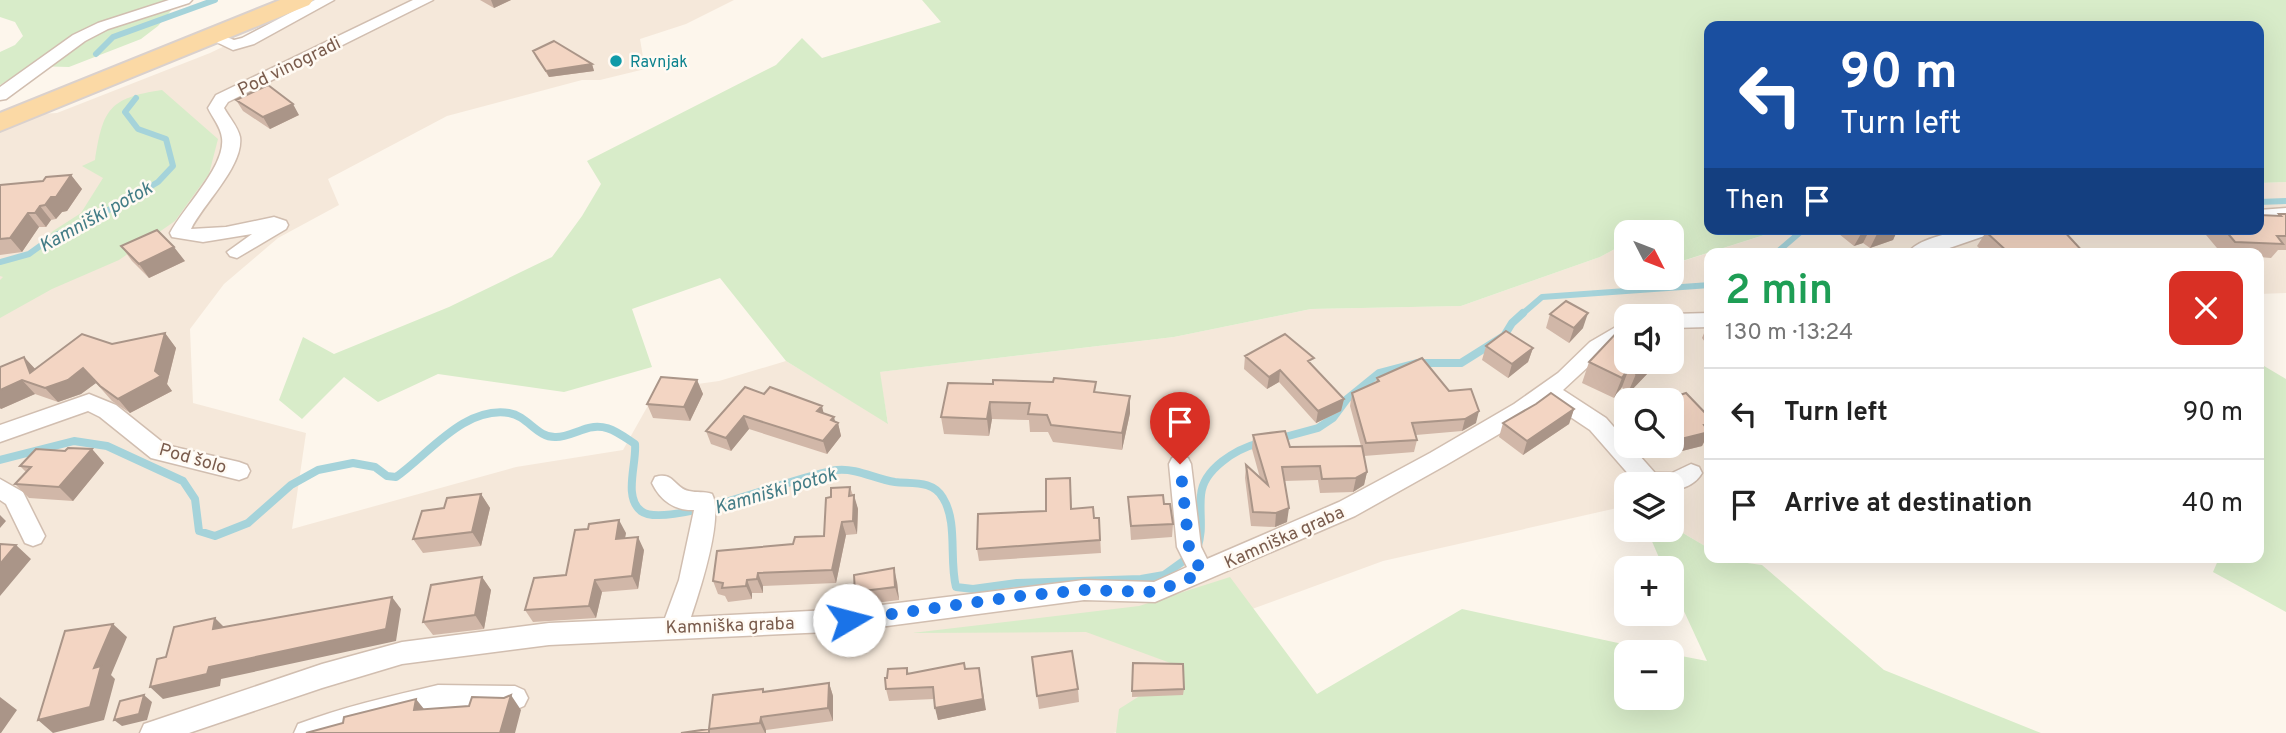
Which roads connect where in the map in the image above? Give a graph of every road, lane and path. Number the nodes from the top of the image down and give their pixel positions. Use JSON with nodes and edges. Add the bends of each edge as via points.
{"nodes":[{"id":1,"x":184,"y":0,"type":"edge"},
{"id":2,"x":301,"y":0,"type":"edge"},
{"id":3,"x":326,"y":0,"type":"edge"},
{"id":4,"x":425,"y":0,"type":"edge"},
{"id":5,"x":214,"y":37,"type":"junction"},
{"id":6,"x":0,"y":95,"type":"edge"},
{"id":7,"x":0,"y":123,"type":"edge"},
{"id":8,"x":2286,"y":214,"type":"edge"},
{"id":9,"x":2264,"y":216,"type":"edge"},
{"id":10,"x":1966,"y":235,"type":"edge"},
{"id":11,"x":1928,"y":248,"type":"edge"},
{"id":12,"x":237,"y":252,"type":"dead end"},
{"id":13,"x":1704,"y":320,"type":"edge"},
{"id":14,"x":1684,"y":321,"type":"edge"},
{"id":15,"x":1614,"y":336,"type":"edge"},
{"id":16,"x":1548,"y":391,"type":"junction"},
{"id":17,"x":0,"y":435,"type":"edge"},
{"id":18,"x":1180,"y":464,"type":"dead end"},
{"id":19,"x":239,"y":471,"type":"dead end"},
{"id":20,"x":1691,"y":473,"type":"dead end"},
{"id":21,"x":663,"y":483,"type":"dead end"},
{"id":22,"x":0,"y":488,"type":"edge"},
{"id":23,"x":33,"y":536,"type":"dead end"},
{"id":24,"x":1195,"y":561,"type":"junction"},
{"id":25,"x":675,"y":626,"type":"junction"},
{"id":26,"x":515,"y":698,"type":"dead end"},
{"id":27,"x":153,"y":733,"type":"edge"},
{"id":28,"x":307,"y":733,"type":"edge"}],
"edges":[{"from":1,"to":6,"type":"street","via":[[79,38]]},
{"from":2,"to":5,"type":"main road"},
{"from":3,"to":5,"type":"street","via":[[233,46]]},
{"from":4,"to":12,"type":"street","name":"Pod vinogradi","via":[[222,99],[216,108],[231,134],[230,151],[178,233],[195,237],[279,225]]},
{"from":5,"to":7,"type":"main road"},
{"from":8,"to":9,"type":"street"},
{"from":10,"to":11,"type":"street"},
{"from":13,"to":14,"type":"street"},
{"from":15,"to":16,"type":"street","name":"Kamniška graba"},
{"from":16,"to":20,"type":"street","via":[[1598,424],[1647,480],[1661,484]]},
{"from":16,"to":24,"type":"street","name":"Kamniška graba","via":[[1347,509]]},
{"from":17,"to":19,"type":"street","name":"Pod šolo","via":[[89,402],[108,411],[159,452]]},
{"from":18,"to":24,"type":"street"},
{"from":21,"to":25,"type":"street","via":[[682,501],[704,500],[691,580]]},
{"from":22,"to":23,"type":"street","via":[[15,498]]},
{"from":24,"to":25,"type":"street","name":"Kamniška graba","via":[[1155,592],[1084,590],[849,620]]},
{"from":25,"to":27,"type":"street","name":"Kamniška graba","via":[[549,634],[402,653]]},
{"from":26,"to":28,"type":"street","via":[[438,697]]}]}
